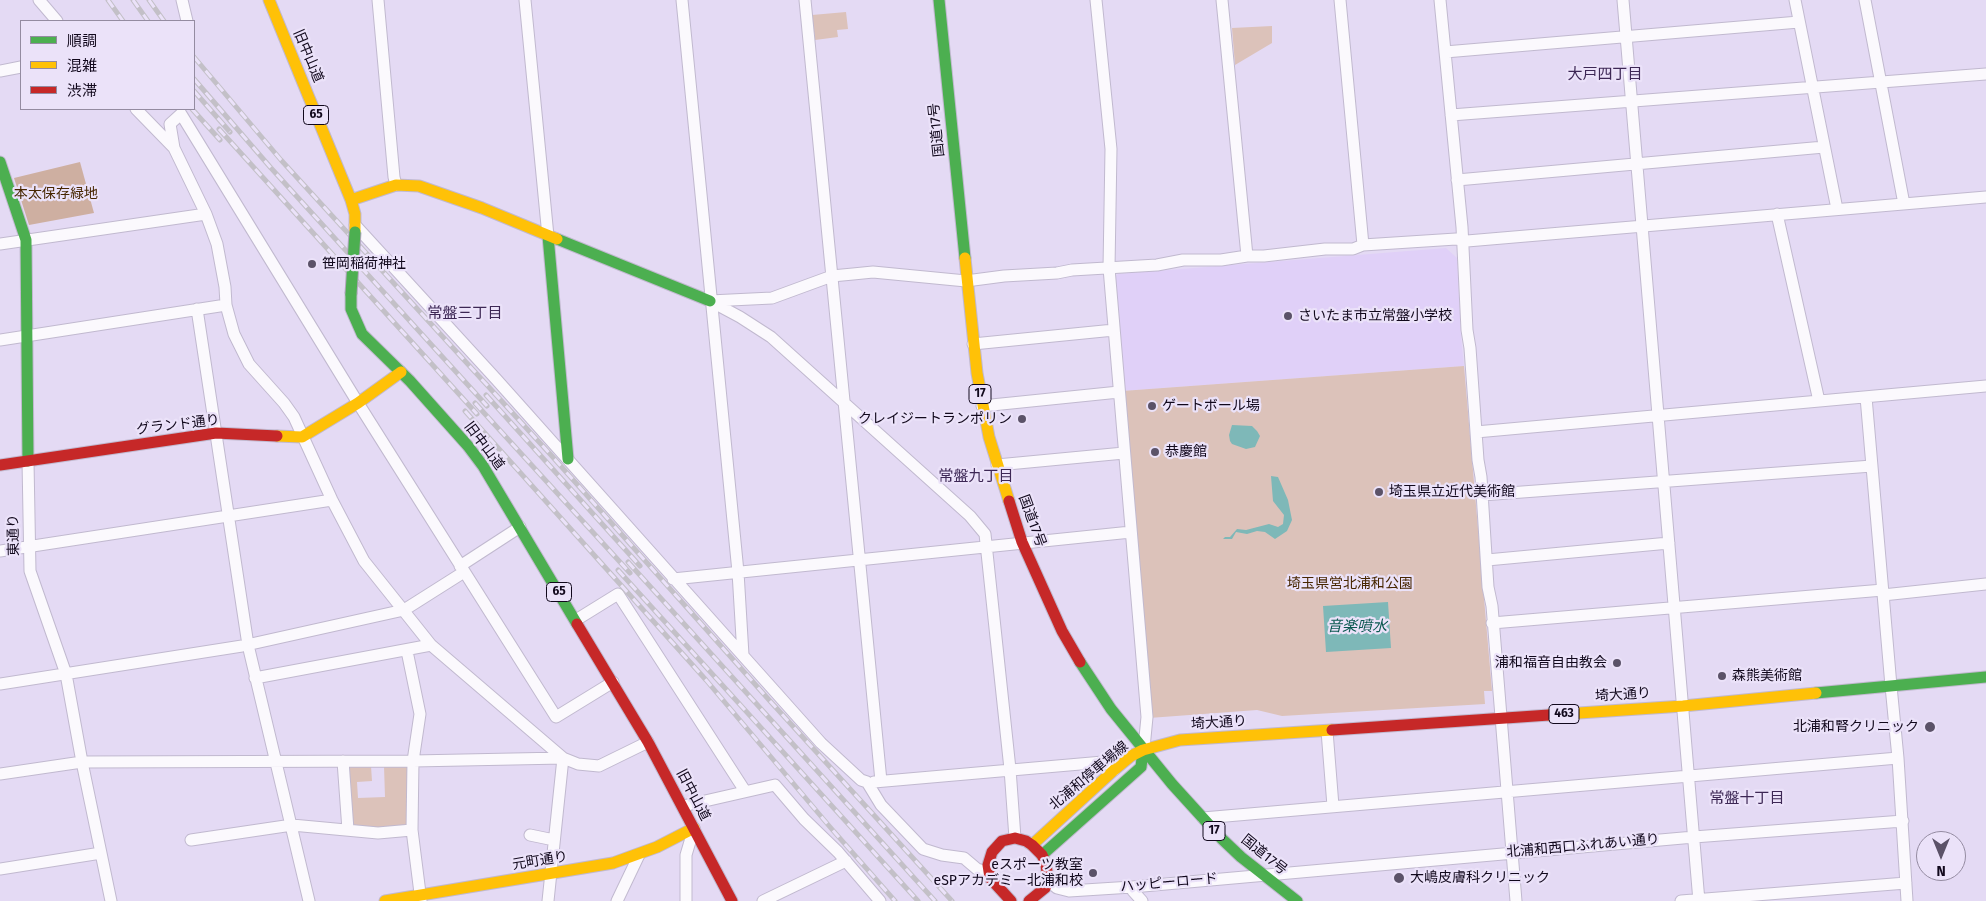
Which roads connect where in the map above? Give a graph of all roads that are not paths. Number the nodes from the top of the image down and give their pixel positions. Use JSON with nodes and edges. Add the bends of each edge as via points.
{"nodes":[{"id":1,"x":39,"y":0,"type":"edge"},
{"id":2,"x":182,"y":0,"type":"edge"},
{"id":3,"x":269,"y":0,"type":"edge"},
{"id":4,"x":378,"y":0,"type":"edge"},
{"id":5,"x":525,"y":0,"type":"edge"},
{"id":6,"x":682,"y":0,"type":"edge"},
{"id":7,"x":805,"y":0,"type":"edge"},
{"id":8,"x":939,"y":0,"type":"edge"},
{"id":9,"x":1096,"y":0,"type":"edge"},
{"id":10,"x":1222,"y":0,"type":"edge"},
{"id":11,"x":1340,"y":0,"type":"edge"},
{"id":12,"x":1440,"y":0,"type":"edge"},
{"id":13,"x":1623,"y":0,"type":"edge"},
{"id":14,"x":1794,"y":0,"type":"edge"},
{"id":15,"x":1865,"y":0,"type":"edge"},
{"id":16,"x":56,"y":20,"type":"edge"},
{"id":17,"x":187,"y":20,"type":"edge"},
{"id":18,"x":1799,"y":22,"type":"junction"},
{"id":19,"x":1626,"y":36,"type":"junction"},
{"id":20,"x":1445,"y":52,"type":"junction"},
{"id":21,"x":20,"y":67,"type":"edge"},
{"id":22,"x":0,"y":71,"type":"edge"},
{"id":23,"x":1986,"y":74,"type":"edge"},
{"id":24,"x":1881,"y":82,"type":"junction"},
{"id":25,"x":1812,"y":88,"type":"junction"},
{"id":26,"x":1632,"y":101,"type":"junction"},
{"id":27,"x":137,"y":110,"type":"edge"},
{"id":28,"x":1451,"y":115,"type":"junction"},
{"id":29,"x":1824,"y":147,"type":"junction"},
{"id":30,"x":174,"y":148,"type":"junction"},
{"id":31,"x":0,"y":162,"type":"edge"},
{"id":32,"x":1637,"y":164,"type":"junction"},
{"id":33,"x":1457,"y":180,"type":"junction"},
{"id":34,"x":396,"y":185,"type":"junction"},
{"id":35,"x":1986,"y":197,"type":"edge"},
{"id":36,"x":352,"y":200,"type":"junction"},
{"id":37,"x":1904,"y":204,"type":"junction"},
{"id":38,"x":1837,"y":209,"type":"junction"},
{"id":39,"x":206,"y":214,"type":"junction"},
{"id":40,"x":1776,"y":214,"type":"junction"},
{"id":41,"x":1642,"y":226,"type":"junction"},
{"id":42,"x":355,"y":229,"type":"junction"},
{"id":43,"x":548,"y":236,"type":"junction"},
{"id":44,"x":26,"y":240,"type":"junction"},
{"id":45,"x":1461,"y":240,"type":"junction"},
{"id":46,"x":0,"y":244,"type":"edge"},
{"id":47,"x":1363,"y":245,"type":"junction"},
{"id":48,"x":1247,"y":256,"type":"junction"},
{"id":49,"x":1109,"y":268,"type":"junction"},
{"id":50,"x":832,"y":276,"type":"junction"},
{"id":51,"x":966,"y":280,"type":"junction"},
{"id":52,"x":710,"y":301,"type":"junction"},
{"id":53,"x":226,"y":305,"type":"junction"},
{"id":54,"x":197,"y":309,"type":"junction"},
{"id":55,"x":1114,"y":330,"type":"junction"},
{"id":56,"x":28,"y":336,"type":"junction"},
{"id":57,"x":0,"y":340,"type":"edge"},
{"id":58,"x":973,"y":344,"type":"junction"},
{"id":59,"x":401,"y":372,"type":"junction"},
{"id":60,"x":1986,"y":386,"type":"edge"},
{"id":61,"x":1120,"y":392,"type":"junction"},
{"id":62,"x":1866,"y":397,"type":"junction"},
{"id":63,"x":1819,"y":401,"type":"junction"},
{"id":64,"x":844,"y":402,"type":"junction"},
{"id":65,"x":358,"y":403,"type":"junction"},
{"id":66,"x":982,"y":406,"type":"junction"},
{"id":67,"x":1658,"y":416,"type":"junction"},
{"id":68,"x":1476,"y":432,"type":"junction"},
{"id":69,"x":216,"y":433,"type":"junction"},
{"id":70,"x":302,"y":436,"type":"junction"},
{"id":71,"x":1124,"y":453,"type":"junction"},
{"id":72,"x":568,"y":459,"type":"junction"},
{"id":73,"x":28,"y":461,"type":"junction"},
{"id":74,"x":0,"y":465,"type":"edge"},
{"id":75,"x":997,"y":465,"type":"junction"},
{"id":76,"x":1872,"y":466,"type":"junction"},
{"id":77,"x":1664,"y":482,"type":"junction"},
{"id":78,"x":1482,"y":496,"type":"junction"},
{"id":79,"x":332,"y":500,"type":"junction"},
{"id":80,"x":228,"y":516,"type":"junction"},
{"id":81,"x":520,"y":526,"type":"junction"},
{"id":82,"x":1131,"y":532,"type":"junction"},
{"id":83,"x":1022,"y":542,"type":"junction"},
{"id":84,"x":1669,"y":543,"type":"junction"},
{"id":85,"x":987,"y":546,"type":"junction"},
{"id":86,"x":29,"y":547,"type":"junction"},
{"id":87,"x":0,"y":551,"type":"edge"},
{"id":88,"x":860,"y":559,"type":"junction"},
{"id":89,"x":1487,"y":560,"type":"junction"},
{"id":90,"x":462,"y":569,"type":"junction"},
{"id":91,"x":738,"y":572,"type":"junction"},
{"id":92,"x":674,"y":579,"type":"junction"},
{"id":93,"x":1986,"y":584,"type":"edge"},
{"id":94,"x":1883,"y":592,"type":"junction"},
{"id":95,"x":1674,"y":608,"type":"junction"},
{"id":96,"x":404,"y":610,"type":"junction"},
{"id":97,"x":576,"y":620,"type":"junction"},
{"id":98,"x":1492,"y":623,"type":"junction"},
{"id":99,"x":248,"y":645,"type":"junction"},
{"id":100,"x":431,"y":645,"type":"junction"},
{"id":101,"x":407,"y":651,"type":"junction"},
{"id":102,"x":743,"y":655,"type":"junction"},
{"id":103,"x":66,"y":674,"type":"junction"},
{"id":104,"x":1986,"y":676,"type":"edge"},
{"id":105,"x":255,"y":678,"type":"junction"},
{"id":106,"x":613,"y":682,"type":"junction"},
{"id":107,"x":0,"y":684,"type":"edge"},
{"id":108,"x":1891,"y":686,"type":"junction"},
{"id":109,"x":1683,"y":706,"type":"junction"},
{"id":110,"x":1501,"y":719,"type":"junction"},
{"id":111,"x":1327,"y":731,"type":"junction"},
{"id":112,"x":648,"y":742,"type":"junction"},
{"id":113,"x":1143,"y":750,"type":"junction"},
{"id":114,"x":563,"y":758,"type":"junction"},
{"id":115,"x":1898,"y":758,"type":"junction"},
{"id":116,"x":277,"y":761,"type":"junction"},
{"id":117,"x":343,"y":761,"type":"junction"},
{"id":118,"x":413,"y":761,"type":"junction"},
{"id":119,"x":82,"y":762,"type":"junction"},
{"id":120,"x":1010,"y":769,"type":"junction"},
{"id":121,"x":1114,"y":770,"type":"junction"},
{"id":122,"x":0,"y":774,"type":"edge"},
{"id":123,"x":1688,"y":776,"type":"junction"},
{"id":124,"x":881,"y":781,"type":"junction"},
{"id":125,"x":867,"y":782,"type":"junction"},
{"id":126,"x":745,"y":791,"type":"junction"},
{"id":127,"x":1507,"y":791,"type":"junction"},
{"id":128,"x":683,"y":806,"type":"junction"},
{"id":129,"x":1333,"y":806,"type":"junction"},
{"id":130,"x":1202,"y":818,"type":"junction"},
{"id":131,"x":1903,"y":821,"type":"junction"},
{"id":132,"x":292,"y":825,"type":"junction"},
{"id":133,"x":694,"y":828,"type":"junction"},
{"id":134,"x":348,"y":830,"type":"junction"},
{"id":135,"x":412,"y":830,"type":"junction"},
{"id":136,"x":530,"y":835,"type":"dead end"},
{"id":137,"x":1694,"y":837,"type":"junction"},
{"id":138,"x":1014,"y":838,"type":"junction"},
{"id":139,"x":191,"y":840,"type":"dead end"},
{"id":140,"x":554,"y":840,"type":"junction"},
{"id":141,"x":1032,"y":845,"type":"junction"},
{"id":142,"x":101,"y":853,"type":"junction"},
{"id":143,"x":1512,"y":853,"type":"junction"},
{"id":144,"x":639,"y":855,"type":"junction"},
{"id":145,"x":1042,"y":855,"type":"junction"},
{"id":146,"x":846,"y":861,"type":"junction"},
{"id":147,"x":0,"y":869,"type":"edge"},
{"id":148,"x":989,"y":873,"type":"junction"},
{"id":149,"x":551,"y":874,"type":"junction"},
{"id":150,"x":1263,"y":875,"type":"junction"},
{"id":151,"x":1048,"y":881,"type":"junction"},
{"id":152,"x":1906,"y":883,"type":"junction"},
{"id":153,"x":1132,"y":887,"type":"junction"},
{"id":154,"x":420,"y":898,"type":"edge"},
{"id":155,"x":684,"y":900,"type":"edge"},
{"id":156,"x":1699,"y":900,"type":"edge"},
{"id":157,"x":111,"y":901,"type":"edge"},
{"id":158,"x":309,"y":901,"type":"edge"},
{"id":159,"x":385,"y":901,"type":"edge"},
{"id":160,"x":548,"y":901,"type":"edge"},
{"id":161,"x":617,"y":901,"type":"edge"},
{"id":162,"x":732,"y":901,"type":"edge"},
{"id":163,"x":763,"y":901,"type":"edge"},
{"id":164,"x":880,"y":901,"type":"edge"},
{"id":165,"x":1012,"y":901,"type":"edge"},
{"id":166,"x":1029,"y":901,"type":"edge"},
{"id":167,"x":1142,"y":901,"type":"edge"},
{"id":168,"x":1297,"y":901,"type":"edge"},
{"id":169,"x":1516,"y":901,"type":"edge"},
{"id":170,"x":1681,"y":901,"type":"edge"},
{"id":171,"x":1907,"y":901,"type":"edge"}],
"edges":[{"from":1,"to":16,"type":"street"},
{"from":2,"to":17,"type":"street"},
{"from":3,"to":36,"type":"main road","name":"旧中山道","number":"65"},
{"from":4,"to":34,"type":"street"},
{"from":5,"to":43,"type":"street"},
{"from":6,"to":52,"type":"street"},
{"from":7,"to":50,"type":"street"},
{"from":8,"to":51,"type":"main road","name":"国道17号","number":"17"},
{"from":9,"to":49,"type":"street","via":[[1111,149]]},
{"from":10,"to":48,"type":"street"},
{"from":11,"to":47,"type":"street"},
{"from":12,"to":20,"type":"street"},
{"from":13,"to":19,"type":"street"},
{"from":14,"to":18,"type":"street"},
{"from":15,"to":24,"type":"street"},
{"from":18,"to":19,"type":"street"},
{"from":18,"to":25,"type":"street"},
{"from":19,"to":20,"type":"street"},
{"from":19,"to":26,"type":"street"},
{"from":20,"to":28,"type":"street"},
{"from":21,"to":22,"type":"street"},
{"from":23,"to":24,"type":"street"},
{"from":24,"to":25,"type":"street"},
{"from":24,"to":37,"type":"street"},
{"from":25,"to":26,"type":"street"},
{"from":25,"to":29,"type":"street"},
{"from":26,"to":28,"type":"street"},
{"from":26,"to":32,"type":"street"},
{"from":27,"to":30,"type":"street"},
{"from":28,"to":33,"type":"street"},
{"from":29,"to":32,"type":"street"},
{"from":29,"to":38,"type":"street"},
{"from":30,"to":39,"type":"street"},
{"from":30,"to":65,"type":"street","via":[[170,124],[181,114]]},
{"from":31,"to":44,"type":"main road","name":"東通り"},
{"from":32,"to":33,"type":"street"},
{"from":32,"to":41,"type":"street"},
{"from":33,"to":45,"type":"street"},
{"from":34,"to":36,"type":"main road"},
{"from":34,"to":43,"type":"main road","via":[[419,186]]},
{"from":35,"to":37,"type":"street"},
{"from":36,"to":42,"type":"main road","name":"旧中山道","number":"65"},
{"from":37,"to":38,"type":"street"},
{"from":38,"to":40,"type":"street"},
{"from":39,"to":44,"type":"street"},
{"from":39,"to":53,"type":"street","via":[[217,244]]},
{"from":40,"to":41,"type":"street"},
{"from":40,"to":63,"type":"street"},
{"from":41,"to":45,"type":"street"},
{"from":41,"to":67,"type":"street"},
{"from":42,"to":59,"type":"main road","name":"旧中山道","number":"65","bridge":true,"via":[[351,309],[362,334]]},
{"from":42,"to":72,"type":"street"},
{"from":43,"to":52,"type":"main road"},
{"from":43,"to":72,"type":"main road"},
{"from":44,"to":46,"type":"street"},
{"from":44,"to":56,"type":"main road","name":"東通り"},
{"from":45,"to":47,"type":"street"},
{"from":45,"to":68,"type":"street"},
{"from":47,"to":48,"type":"street"},
{"from":48,"to":49,"type":"street"},
{"from":49,"to":51,"type":"street"},
{"from":49,"to":55,"type":"street"},
{"from":50,"to":51,"type":"street","via":[[873,272]]},
{"from":50,"to":52,"type":"street","via":[[772,298]]},
{"from":50,"to":64,"type":"street"},
{"from":51,"to":58,"type":"main road","name":"国道17号","number":"17"},
{"from":52,"to":64,"type":"street","via":[[771,337]]},
{"from":52,"to":91,"type":"street"},
{"from":53,"to":54,"type":"street"},
{"from":53,"to":70,"type":"street","via":[[234,334],[249,364],[284,403]]},
{"from":54,"to":56,"type":"street"},
{"from":54,"to":69,"type":"street"},
{"from":55,"to":58,"type":"street"},
{"from":55,"to":61,"type":"street"},
{"from":56,"to":57,"type":"street"},
{"from":56,"to":73,"type":"main road","name":"東通り"},
{"from":58,"to":66,"type":"main road","name":"国道17号","number":"17"},
{"from":59,"to":65,"type":"main road"},
{"from":59,"to":81,"type":"main road","name":"旧中山道","number":"65","via":[[476,456]]},
{"from":60,"to":62,"type":"street"},
{"from":61,"to":66,"type":"street"},
{"from":61,"to":71,"type":"street"},
{"from":62,"to":63,"type":"street"},
{"from":62,"to":76,"type":"street"},
{"from":63,"to":67,"type":"street"},
{"from":64,"to":85,"type":"street","via":[[972,518],[985,534]]},
{"from":64,"to":88,"type":"street"},
{"from":65,"to":70,"type":"main road"},
{"from":65,"to":90,"type":"street"},
{"from":66,"to":75,"type":"main road","name":"国道17号","number":"17"},
{"from":67,"to":68,"type":"street"},
{"from":67,"to":77,"type":"street"},
{"from":68,"to":78,"type":"street"},
{"from":69,"to":70,"type":"main road","name":"グランド通り"},
{"from":69,"to":73,"type":"main road","name":"グランド通り"},
{"from":69,"to":80,"type":"street"},
{"from":70,"to":79,"type":"street"},
{"from":71,"to":75,"type":"street"},
{"from":71,"to":82,"type":"street"},
{"from":72,"to":92,"type":"street"},
{"from":73,"to":74,"type":"main road","name":"グランド通り"},
{"from":73,"to":86,"type":"street","name":"東通り"},
{"from":75,"to":83,"type":"main road","name":"国道17号","number":"17"},
{"from":76,"to":77,"type":"street"},
{"from":76,"to":94,"type":"street"},
{"from":77,"to":78,"type":"street"},
{"from":77,"to":84,"type":"street"},
{"from":78,"to":89,"type":"street"},
{"from":79,"to":80,"type":"street"},
{"from":79,"to":96,"type":"street","via":[[364,561]]},
{"from":80,"to":86,"type":"street"},
{"from":80,"to":99,"type":"street"},
{"from":81,"to":90,"type":"street"},
{"from":81,"to":97,"type":"main road","name":"旧中山道","number":"65"},
{"from":82,"to":83,"type":"street"},
{"from":82,"to":113,"type":"street","via":[[1147,717]]},
{"from":83,"to":85,"type":"street"},
{"from":83,"to":113,"type":"main road","name":"国道17号","number":"17","via":[[1078,658],[1106,702]]},
{"from":84,"to":89,"type":"street"},
{"from":84,"to":95,"type":"street"},
{"from":85,"to":88,"type":"street"},
{"from":85,"to":120,"type":"street"},
{"from":86,"to":87,"type":"street"},
{"from":86,"to":103,"type":"street","name":"東通り","via":[[30,572]]},
{"from":88,"to":91,"type":"street"},
{"from":88,"to":124,"type":"street"},
{"from":89,"to":98,"type":"street"},
{"from":90,"to":96,"type":"street"},
{"from":90,"to":106,"type":"street","via":[[556,717]]},
{"from":91,"to":92,"type":"street"},
{"from":91,"to":102,"type":"street"},
{"from":92,"to":102,"type":"street"},
{"from":93,"to":94,"type":"street"},
{"from":94,"to":95,"type":"street"},
{"from":94,"to":108,"type":"street"},
{"from":95,"to":98,"type":"street"},
{"from":95,"to":109,"type":"street"},
{"from":96,"to":99,"type":"street"},
{"from":96,"to":100,"type":"street"},
{"from":97,"to":106,"type":"main road","name":"旧中山道","number":"65"},
{"from":97,"to":126,"type":"street","via":[[618,594]]},
{"from":98,"to":110,"type":"street"},
{"from":99,"to":103,"type":"street"},
{"from":99,"to":105,"type":"street"},
{"from":100,"to":101,"type":"street"},
{"from":100,"to":114,"type":"street"},
{"from":101,"to":105,"type":"street"},
{"from":101,"to":118,"type":"street","via":[[420,714]]},
{"from":102,"to":125,"type":"street","via":[[821,743]]},
{"from":103,"to":107,"type":"street"},
{"from":103,"to":119,"type":"street","name":"東通り"},
{"from":104,"to":108,"type":"main road","name":"埼大通り","number":"463"},
{"from":105,"to":116,"type":"street"},
{"from":106,"to":112,"type":"main road","name":"旧中山道","number":"65"},
{"from":108,"to":109,"type":"main road","name":"埼大通り","number":"463"},
{"from":108,"to":115,"type":"street"},
{"from":109,"to":110,"type":"main road","name":"埼大通り","number":"463"},
{"from":109,"to":123,"type":"street"},
{"from":110,"to":111,"type":"main road","name":"埼大通り","number":"463"},
{"from":110,"to":127,"type":"street"},
{"from":111,"to":113,"type":"main road","name":"埼大通り","number":"463","via":[[1180,740]]},
{"from":111,"to":129,"type":"street"},
{"from":112,"to":114,"type":"street","via":[[599,766],[578,764]]},
{"from":112,"to":128,"type":"main road","name":"旧中山道","number":"65"},
{"from":113,"to":121,"type":"main road","name":"北浦和停車場線"},
{"from":113,"to":130,"type":"main road","name":"国道17号","number":"17"},
{"from":113,"to":145,"type":"main road","name":"北浦和停車場線","via":[[1140,767]]},
{"from":114,"to":118,"type":"street"},
{"from":114,"to":140,"type":"street"},
{"from":115,"to":123,"type":"street"},
{"from":115,"to":131,"type":"street"},
{"from":116,"to":117,"type":"street"},
{"from":116,"to":119,"type":"street"},
{"from":116,"to":132,"type":"street"},
{"from":117,"to":118,"type":"street"},
{"from":117,"to":134,"type":"street"},
{"from":118,"to":135,"type":"street"},
{"from":119,"to":122,"type":"street"},
{"from":119,"to":142,"type":"street","name":"東通り"},
{"from":120,"to":121,"type":"street","via":[[1103,762]]},
{"from":120,"to":124,"type":"street"},
{"from":120,"to":138,"type":"street"},
{"from":121,"to":141,"type":"main road","name":"北浦和停車場線"},
{"from":123,"to":127,"type":"street"},
{"from":123,"to":137,"type":"street"},
{"from":124,"to":125,"type":"street"},
{"from":125,"to":148,"type":"street","via":[[881,804],[923,849],[964,858],[977,869]]},
{"from":126,"to":128,"type":"street"},
{"from":126,"to":146,"type":"street","via":[[775,785]]},
{"from":127,"to":129,"type":"street"},
{"from":127,"to":143,"type":"street"},
{"from":128,"to":133,"type":"main road","name":"旧中山道","number":"65"},
{"from":129,"to":130,"type":"street"},
{"from":130,"to":150,"type":"main road","name":"国道17号","number":"17"},
{"from":131,"to":137,"type":"street","name":"北浦和西口ふれあい通り"},
{"from":131,"to":152,"type":"street"},
{"from":132,"to":134,"type":"street"},
{"from":132,"to":139,"type":"street"},
{"from":132,"to":158,"type":"street"},
{"from":133,"to":144,"type":"main road","name":"元町通り"},
{"from":133,"to":155,"type":"street","via":[[686,855]]},
{"from":133,"to":162,"type":"main road","name":"旧中山道","number":"65"},
{"from":134,"to":135,"type":"street","via":[[378,833]]},
{"from":135,"to":154,"type":"street"},
{"from":136,"to":140,"type":"street"},
{"from":137,"to":143,"type":"street","name":"北浦和西口ふれあい通り"},
{"from":137,"to":156,"type":"street"},
{"from":138,"to":141,"type":"main road"},
{"from":138,"to":148,"type":"main road","via":[[1002,841],[992,852]]},
{"from":140,"to":149,"type":"street"},
{"from":141,"to":145,"type":"main road"},
{"from":142,"to":147,"type":"street"},
{"from":142,"to":157,"type":"street","name":"東通り"},
{"from":143,"to":150,"type":"street","name":"北浦和西口ふれあい通り"},
{"from":143,"to":169,"type":"street"},
{"from":144,"to":149,"type":"main road","name":"元町通り","via":[[614,863]]},
{"from":144,"to":161,"type":"street"},
{"from":145,"to":151,"type":"main road"},
{"from":146,"to":163,"type":"street"},
{"from":146,"to":164,"type":"street"},
{"from":148,"to":165,"type":"main road"},
{"from":149,"to":154,"type":"main road","name":"元町通り"},
{"from":149,"to":160,"type":"street"},
{"from":150,"to":153,"type":"street","name":"ハッピーロード"},
{"from":150,"to":168,"type":"main road","name":"国道17号","number":"17"},
{"from":151,"to":153,"type":"street","name":"ハッピーロード","via":[[1069,891]]},
{"from":151,"to":166,"type":"main road","via":[[1045,888]]},
{"from":152,"to":156,"type":"street"},
{"from":152,"to":171,"type":"street"},
{"from":153,"to":167,"type":"street"},
{"from":154,"to":159,"type":"main road","name":"元町通り"},
{"from":156,"to":170,"type":"street"}]}
